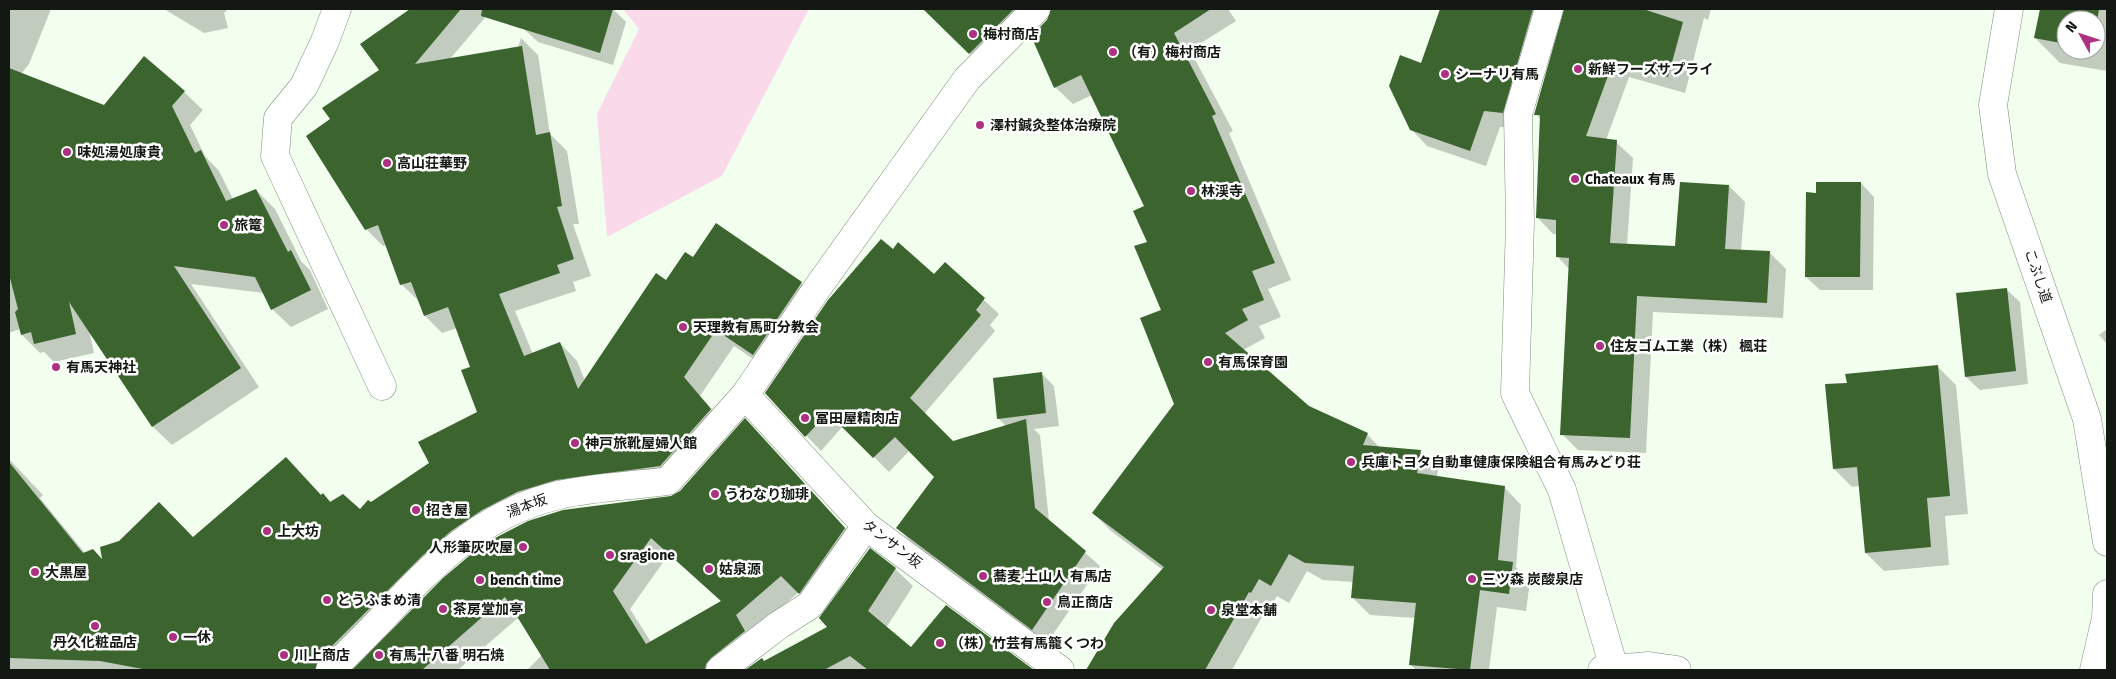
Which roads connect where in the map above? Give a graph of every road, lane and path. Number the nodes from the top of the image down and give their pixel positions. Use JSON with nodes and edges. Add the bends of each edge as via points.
{"nodes":[{"id":1,"x":336,"y":9,"type":"edge"},
{"id":2,"x":1036,"y":9,"type":"edge"},
{"id":3,"x":1549,"y":9,"type":"edge"},
{"id":4,"x":2010,"y":9,"type":"edge"},
{"id":5,"x":382,"y":386,"type":"dead end"},
{"id":6,"x":745,"y":396,"type":"junction"},
{"id":7,"x":866,"y":526,"type":"junction"},
{"id":8,"x":2107,"y":542,"type":"edge"},
{"id":9,"x":2107,"y":594,"type":"edge"},
{"id":10,"x":1608,"y":669,"type":"edge"},
{"id":11,"x":330,"y":670,"type":"edge"},
{"id":12,"x":720,"y":670,"type":"edge"},
{"id":13,"x":1060,"y":670,"type":"edge"},
{"id":14,"x":1677,"y":670,"type":"edge"},
{"id":15,"x":2094,"y":670,"type":"edge"}],
"edges":[{"from":1,"to":5,"type":"street","via":[[304,86],[278,118],[275,156]]},
{"from":2,"to":6,"type":"street","name":"湯本坂","via":[[967,79],[820,284]]},
{"from":3,"to":10,"type":"street","via":[[1518,114],[1520,223],[1515,393],[1562,490]]},
{"from":4,"to":8,"type":"street","name":"こぶし道","via":[[1992,59],[2002,174],[2087,419]]},
{"from":6,"to":7,"type":"street","name":"タンサン坂"},
{"from":6,"to":11,"type":"street","name":"湯本坂","via":[[668,481],[559,495],[502,515],[451,549]]},
{"from":7,"to":12,"type":"street","via":[[810,605]]},
{"from":7,"to":13,"type":"street","name":"タンサン坂"},
{"from":9,"to":15,"type":"street","via":[[2106,618]]},
{"from":10,"to":14,"type":"street","via":[[1649,666]]}]}
